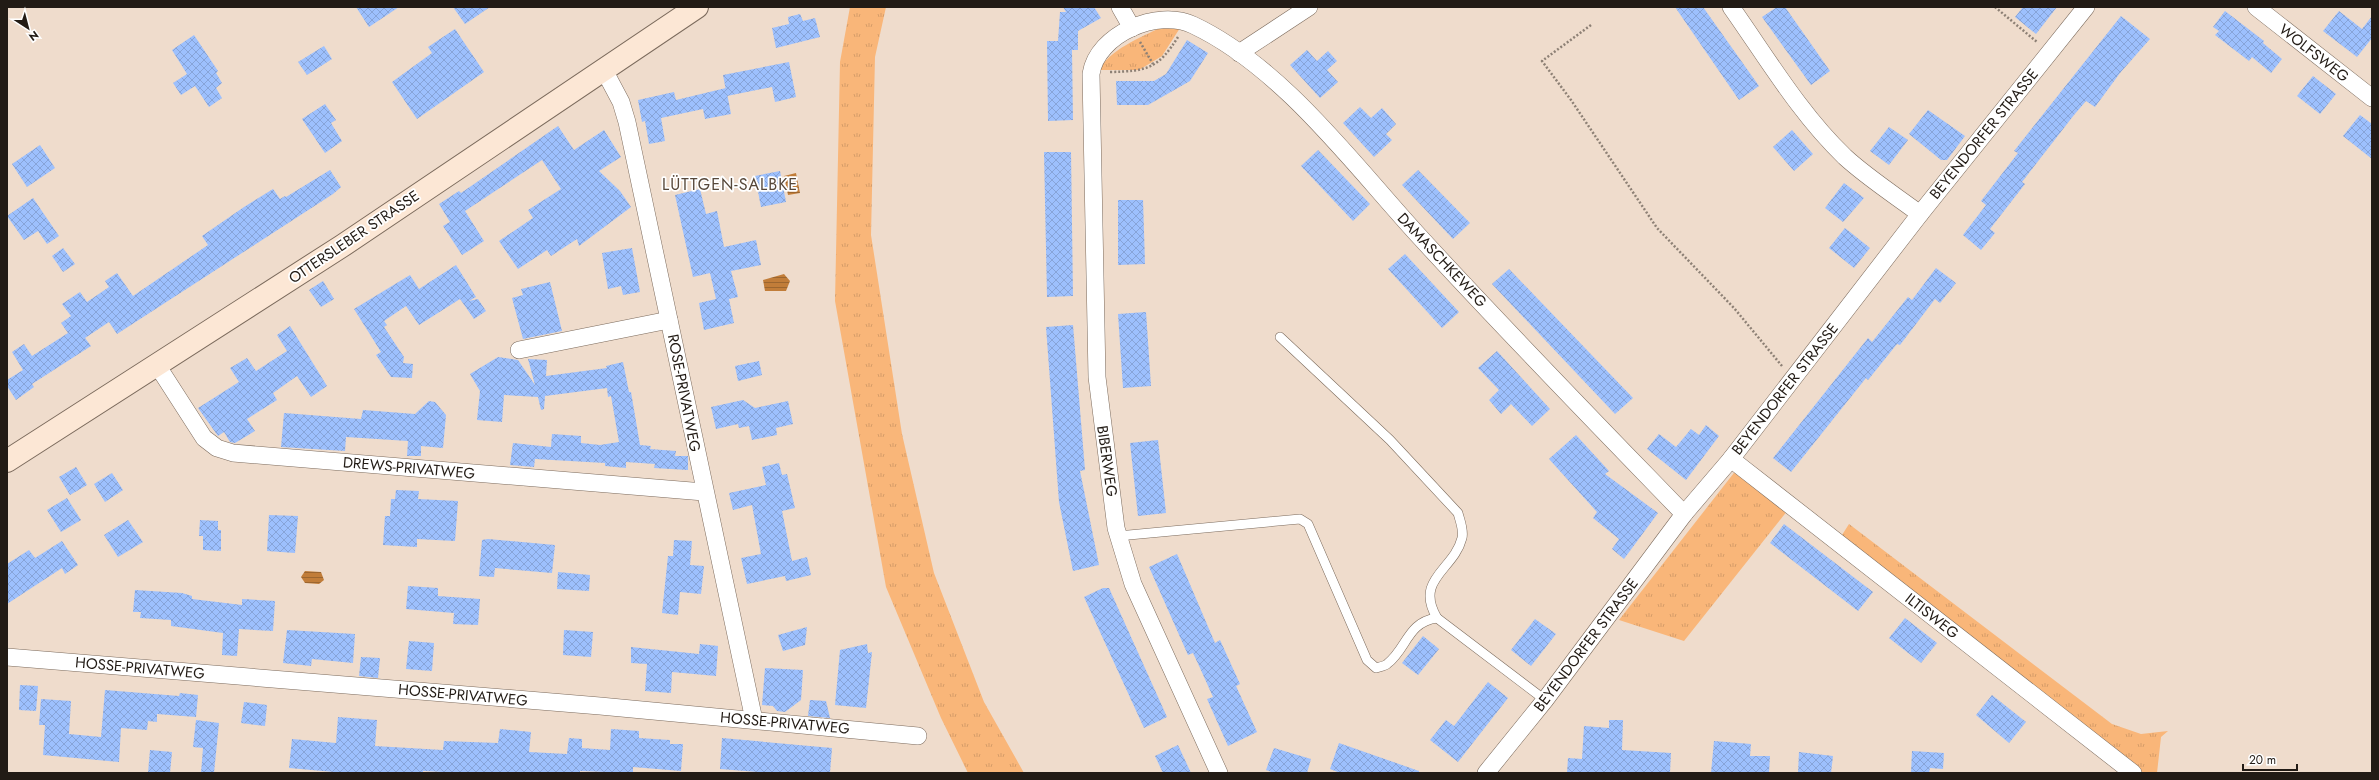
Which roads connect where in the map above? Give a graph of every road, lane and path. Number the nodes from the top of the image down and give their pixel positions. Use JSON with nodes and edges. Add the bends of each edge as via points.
{"nodes":[{"id":1,"x":697,"y":7,"type":"edge"},
{"id":2,"x":1120,"y":7,"type":"edge"},
{"id":3,"x":1309,"y":7,"type":"edge"},
{"id":4,"x":1731,"y":7,"type":"edge"},
{"id":5,"x":1995,"y":7,"type":"edge"},
{"id":6,"x":2086,"y":7,"type":"edge"},
{"id":7,"x":2256,"y":7,"type":"edge"},
{"id":8,"x":1187,"y":22,"type":"junction"},
{"id":9,"x":1592,"y":25,"type":"dead end"},
{"id":10,"x":1132,"y":28,"type":"junction"},
{"id":11,"x":2050,"y":52,"type":"junction"},
{"id":12,"x":1239,"y":53,"type":"junction"},
{"id":13,"x":1153,"y":64,"type":"junction"},
{"id":14,"x":604,"y":70,"type":"junction"},
{"id":15,"x":1091,"y":72,"type":"junction"},
{"id":16,"x":2372,"y":98,"type":"edge"},
{"id":17,"x":1920,"y":214,"type":"junction"},
{"id":18,"x":669,"y":320,"type":"junction"},
{"id":19,"x":1280,"y":337,"type":"dead end"},
{"id":20,"x":519,"y":350,"type":"dead end"},
{"id":21,"x":157,"y":365,"type":"junction"},
{"id":22,"x":1792,"y":379,"type":"junction"},
{"id":23,"x":1731,"y":459,"type":"junction"},
{"id":24,"x":7,"y":461,"type":"edge"},
{"id":25,"x":704,"y":492,"type":"junction"},
{"id":26,"x":1684,"y":514,"type":"junction"},
{"id":27,"x":1118,"y":536,"type":"junction"},
{"id":28,"x":1437,"y":618,"type":"junction"},
{"id":29,"x":7,"y":657,"type":"edge"},
{"id":30,"x":1545,"y":700,"type":"junction"},
{"id":31,"x":754,"y":720,"type":"junction"},
{"id":32,"x":918,"y":736,"type":"dead end"},
{"id":33,"x":1219,"y":773,"type":"edge"},
{"id":34,"x":1486,"y":773,"type":"edge"},
{"id":35,"x":2134,"y":773,"type":"edge"}],
"edges":[{"from":1,"to":14,"type":"main road","name":"OTTERSLEBER STRASSE"},
{"from":2,"to":10,"type":"street"},
{"from":3,"to":12,"type":"street"},
{"from":4,"to":17,"type":"street","via":[[1804,110],[1835,147]]},
{"from":5,"to":11,"type":"path"},
{"from":6,"to":11,"type":"street","name":"BEYENDORFER STRASSE"},
{"from":7,"to":16,"type":"street","name":"WOLFSWEG"},
{"from":8,"to":10,"type":"street","via":[[1176,19],[1159,20]]},
{"from":8,"to":12,"type":"street","name":"DAMASCHKEWEG"},
{"from":8,"to":13,"type":"path","via":[[1165,58]]},
{"from":9,"to":22,"type":"path","via":[[1542,61],[1657,228],[1734,308]]},
{"from":10,"to":13,"type":"path"},
{"from":10,"to":15,"type":"street","via":[[1100,50]]},
{"from":11,"to":17,"type":"street","name":"BEYENDORFER STRASSE"},
{"from":12,"to":26,"type":"street","name":"DAMASCHKEWEG","via":[[1298,104],[1419,236]]},
{"from":13,"to":15,"type":"path","via":[[1140,71]]},
{"from":14,"to":18,"type":"street","name":"ROSE-PRIVATWEG","via":[[623,108]]},
{"from":14,"to":21,"type":"main road","name":"OTTERSLEBER STRASSE","via":[[342,246]]},
{"from":15,"to":27,"type":"street","name":"BIBERWEG","via":[[1097,377],[1103,440]]},
{"from":17,"to":22,"type":"street","name":"BEYENDORFER STRASSE"},
{"from":18,"to":20,"type":"street"},
{"from":18,"to":25,"type":"street","name":"ROSE-PRIVATWEG"},
{"from":19,"to":28,"type":"lane","via":[[1390,440],[1458,513],[1462,538],[1432,583],[1429,598]]},
{"from":21,"to":24,"type":"main road","name":"OTTERSLEBER STRASSE"},
{"from":21,"to":25,"type":"street","name":"DREWS-PRIVATWEG","via":[[204,438],[217,448],[233,453]]},
{"from":22,"to":23,"type":"street","name":"BEYENDORFER STRASSE"},
{"from":23,"to":26,"type":"street","name":"BEYENDORFER STRASSE"},
{"from":23,"to":35,"type":"street","name":"ILTISWEG"},
{"from":25,"to":31,"type":"street","name":"ROSE-PRIVATWEG"},
{"from":26,"to":30,"type":"street","name":"BEYENDORFER STRASSE"},
{"from":27,"to":28,"type":"lane","via":[[1300,518],[1308,524],[1367,660],[1376,668],[1387,664],[1414,629],[1426,620]]},
{"from":27,"to":33,"type":"street","name":"BIBERWEG","via":[[1134,584]]},
{"from":28,"to":30,"type":"lane"},
{"from":29,"to":31,"type":"street","name":"HOSSE-PRIVATWEG"},
{"from":30,"to":34,"type":"street","name":"BEYENDORFER STRASSE"},
{"from":31,"to":32,"type":"street","name":"HOSSE-PRIVATWEG"}]}
